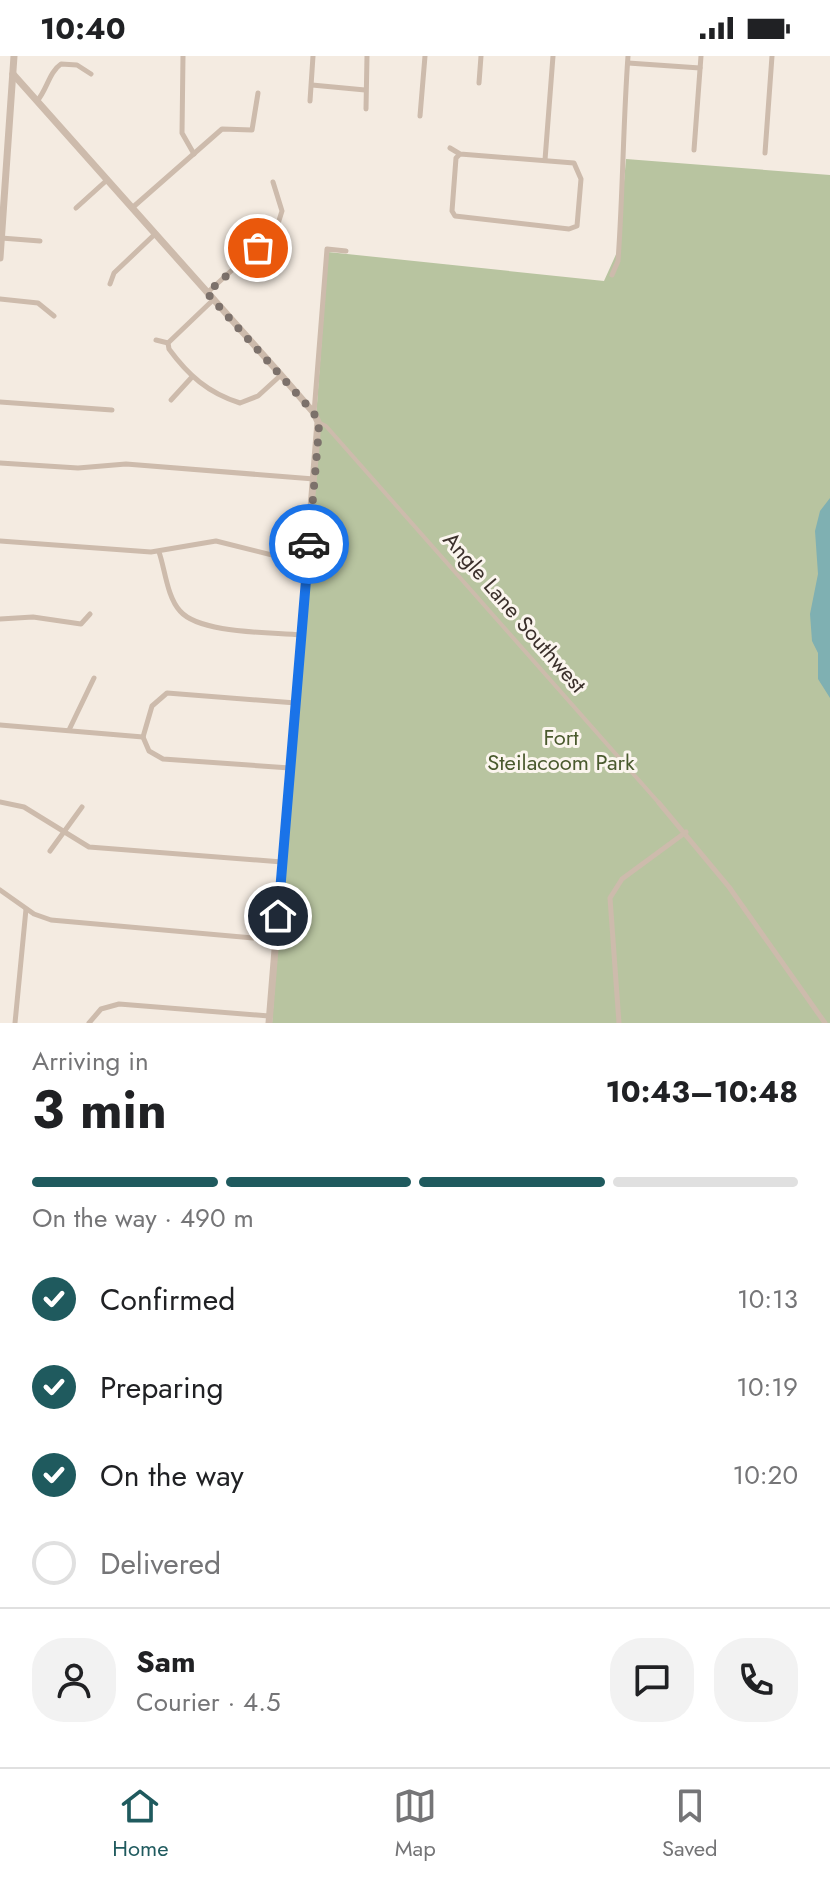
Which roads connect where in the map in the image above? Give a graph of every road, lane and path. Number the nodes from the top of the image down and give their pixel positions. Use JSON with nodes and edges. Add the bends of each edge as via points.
{"nodes":[{"id":1,"x":14,"y":56,"type":"edge"},
{"id":2,"x":183,"y":56,"type":"edge"},
{"id":3,"x":313,"y":56,"type":"edge"},
{"id":4,"x":367,"y":56,"type":"edge"},
{"id":5,"x":425,"y":56,"type":"edge"},
{"id":6,"x":481,"y":56,"type":"edge"},
{"id":7,"x":553,"y":56,"type":"edge"},
{"id":8,"x":701,"y":56,"type":"edge"},
{"id":9,"x":772,"y":56,"type":"edge"},
{"id":10,"x":628,"y":60,"type":"edge"},
{"id":11,"x":700,"y":68,"type":"junction"},
{"id":12,"x":13,"y":74,"type":"junction"},
{"id":13,"x":91,"y":74,"type":"dead end"},
{"id":14,"x":479,"y":83,"type":"dead end"},
{"id":15,"x":312,"y":85,"type":"junction"},
{"id":16,"x":365,"y":90,"type":"junction"},
{"id":17,"x":258,"y":93,"type":"dead end"},
{"id":18,"x":37,"y":101,"type":"junction"},
{"id":19,"x":310,"y":101,"type":"dead end"},
{"id":20,"x":366,"y":109,"type":"dead end"},
{"id":21,"x":420,"y":116,"type":"dead end"},
{"id":22,"x":450,"y":148,"type":"dead end"},
{"id":23,"x":694,"y":150,"type":"dead end"},
{"id":24,"x":765,"y":153,"type":"dead end"},
{"id":25,"x":194,"y":154,"type":"junction"},
{"id":26,"x":460,"y":154,"type":"junction"},
{"id":27,"x":545,"y":160,"type":"junction"},
{"id":28,"x":107,"y":180,"type":"junction"},
{"id":29,"x":273,"y":182,"type":"dead end"},
{"id":30,"x":2,"y":197,"type":"edge"},
{"id":31,"x":76,"y":208,"type":"dead end"},
{"id":32,"x":132,"y":208,"type":"junction"},
{"id":33,"x":155,"y":234,"type":"junction"},
{"id":34,"x":1,"y":238,"type":"edge"},
{"id":35,"x":40,"y":241,"type":"dead end"},
{"id":36,"x":346,"y":251,"type":"dead end"},
{"id":37,"x":0,"y":258,"type":"edge"},
{"id":38,"x":612,"y":275,"type":"dead end"},
{"id":39,"x":110,"y":284,"type":"dead end"},
{"id":40,"x":207,"y":293,"type":"junction"},
{"id":41,"x":0,"y":299,"type":"edge"},
{"id":42,"x":213,"y":300,"type":"junction"},
{"id":43,"x":54,"y":316,"type":"dead end"},
{"id":44,"x":156,"y":340,"type":"dead end"},
{"id":45,"x":168,"y":343,"type":"junction"},
{"id":46,"x":281,"y":375,"type":"junction"},
{"id":47,"x":192,"y":376,"type":"junction"},
{"id":48,"x":171,"y":400,"type":"dead end"},
{"id":49,"x":0,"y":402,"type":"edge"},
{"id":50,"x":112,"y":410,"type":"dead end"},
{"id":51,"x":314,"y":413,"type":"junction"},
{"id":52,"x":318,"y":422,"type":"junction"},
{"id":53,"x":0,"y":463,"type":"edge"},
{"id":54,"x":314,"y":479,"type":"junction"},
{"id":55,"x":0,"y":541,"type":"edge"},
{"id":56,"x":159,"y":552,"type":"junction"},
{"id":57,"x":308,"y":564,"type":"junction"},
{"id":58,"x":90,"y":614,"type":"dead end"},
{"id":59,"x":0,"y":619,"type":"edge"},
{"id":60,"x":301,"y":635,"type":"junction"},
{"id":61,"x":94,"y":678,"type":"dead end"},
{"id":62,"x":296,"y":703,"type":"junction"},
{"id":63,"x":0,"y":725,"type":"edge"},
{"id":64,"x":69,"y":730,"type":"junction"},
{"id":65,"x":143,"y":737,"type":"junction"},
{"id":66,"x":290,"y":768,"type":"junction"},
{"id":67,"x":0,"y":802,"type":"edge"},
{"id":68,"x":659,"y":803,"type":"joint"},
{"id":69,"x":82,"y":807,"type":"dead end"},
{"id":70,"x":686,"y":832,"type":"junction"},
{"id":71,"x":63,"y":833,"type":"junction"},
{"id":72,"x":50,"y":851,"type":"dead end"},
{"id":73,"x":282,"y":862,"type":"junction"},
{"id":74,"x":0,"y":890,"type":"edge"},
{"id":75,"x":26,"y":909,"type":"junction"},
{"id":76,"x":276,"y":940,"type":"junction"},
{"id":77,"x":269,"y":1020,"type":"edge"},
{"id":78,"x":15,"y":1023,"type":"edge"},
{"id":79,"x":89,"y":1023,"type":"edge"},
{"id":80,"x":619,"y":1023,"type":"edge"},
{"id":81,"x":825,"y":1023,"type":"edge"}],
"edges":[{"from":1,"to":12,"type":"street"},
{"from":2,"to":25,"type":"street","via":[[182,133]]},
{"from":3,"to":15,"type":"street"},
{"from":4,"to":16,"type":"street"},
{"from":5,"to":21,"type":"street"},
{"from":6,"to":14,"type":"street"},
{"from":7,"to":27,"type":"street"},
{"from":8,"to":11,"type":"street"},
{"from":9,"to":24,"type":"street"},
{"from":10,"to":11,"type":"street"},
{"from":10,"to":38,"type":"street","via":[[618,261]]},
{"from":11,"to":23,"type":"street"},
{"from":12,"to":18,"type":"street"},
{"from":12,"to":30,"type":"street"},
{"from":13,"to":18,"type":"street","via":[[77,65],[61,64]]},
{"from":15,"to":16,"type":"street"},
{"from":15,"to":19,"type":"street"},
{"from":16,"to":20,"type":"street"},
{"from":17,"to":25,"type":"street","via":[[253,129],[222,129]]},
{"from":18,"to":28,"type":"street"},
{"from":22,"to":26,"type":"street"},
{"from":25,"to":32,"type":"street"},
{"from":26,"to":27,"type":"street"},
{"from":26,"to":27,"type":"street","via":[[455,216],[573,229],[578,225],[580,169],[570,162]]},
{"from":28,"to":31,"type":"street"},
{"from":28,"to":32,"type":"street"},
{"from":29,"to":40,"type":"street","via":[[282,211],[276,230]]},
{"from":30,"to":34,"type":"street"},
{"from":32,"to":33,"type":"street"},
{"from":33,"to":39,"type":"street","via":[[114,273]]},
{"from":33,"to":40,"type":"street"},
{"from":34,"to":35,"type":"street"},
{"from":34,"to":37,"type":"street"},
{"from":36,"to":51,"type":"street","via":[[327,249]]},
{"from":40,"to":42,"type":"street"},
{"from":41,"to":43,"type":"street","via":[[38,303]]},
{"from":42,"to":45,"type":"street"},
{"from":42,"to":46,"type":"street"},
{"from":44,"to":45,"type":"street"},
{"from":45,"to":47,"type":"street"},
{"from":46,"to":47,"type":"street","via":[[258,396],[240,403],[205,388]]},
{"from":46,"to":51,"type":"street"},
{"from":47,"to":48,"type":"street"},
{"from":49,"to":50,"type":"street"},
{"from":51,"to":52,"type":"street"},
{"from":52,"to":54,"type":"street"},
{"from":52,"to":68,"type":"street","name":"Angle Lane Southwest"},
{"from":53,"to":54,"type":"street","via":[[78,468],[126,464]]},
{"from":54,"to":57,"type":"street"},
{"from":55,"to":56,"type":"street"},
{"from":56,"to":57,"type":"street","via":[[216,541]]},
{"from":56,"to":60,"type":"street","via":[[176,605],[191,619],[209,626]]},
{"from":57,"to":60,"type":"street"},
{"from":58,"to":59,"type":"street","via":[[85,623],[70,625],[39,617]]},
{"from":60,"to":62,"type":"street"},
{"from":61,"to":64,"type":"street"},
{"from":62,"to":65,"type":"street","via":[[167,693],[152,706]]},
{"from":62,"to":66,"type":"street"},
{"from":63,"to":64,"type":"street"},
{"from":64,"to":65,"type":"street"},
{"from":65,"to":66,"type":"street","via":[[149,751],[163,759]]},
{"from":66,"to":73,"type":"street"},
{"from":67,"to":71,"type":"street","via":[[24,807]]},
{"from":68,"to":70,"type":"street","name":"Angle Lane Southwest"},
{"from":69,"to":71,"type":"street"},
{"from":70,"to":80,"type":"street","via":[[622,879],[610,898]]},
{"from":70,"to":81,"type":"street","name":"Angle Lane Southwest"},
{"from":71,"to":72,"type":"street"},
{"from":71,"to":73,"type":"street","via":[[78,844],[100,849]]},
{"from":73,"to":76,"type":"street"},
{"from":74,"to":75,"type":"street"},
{"from":75,"to":76,"type":"street","via":[[64,923]]},
{"from":75,"to":78,"type":"street"},
{"from":76,"to":77,"type":"street"},
{"from":77,"to":79,"type":"street","via":[[119,1004],[101,1009]]}]}
